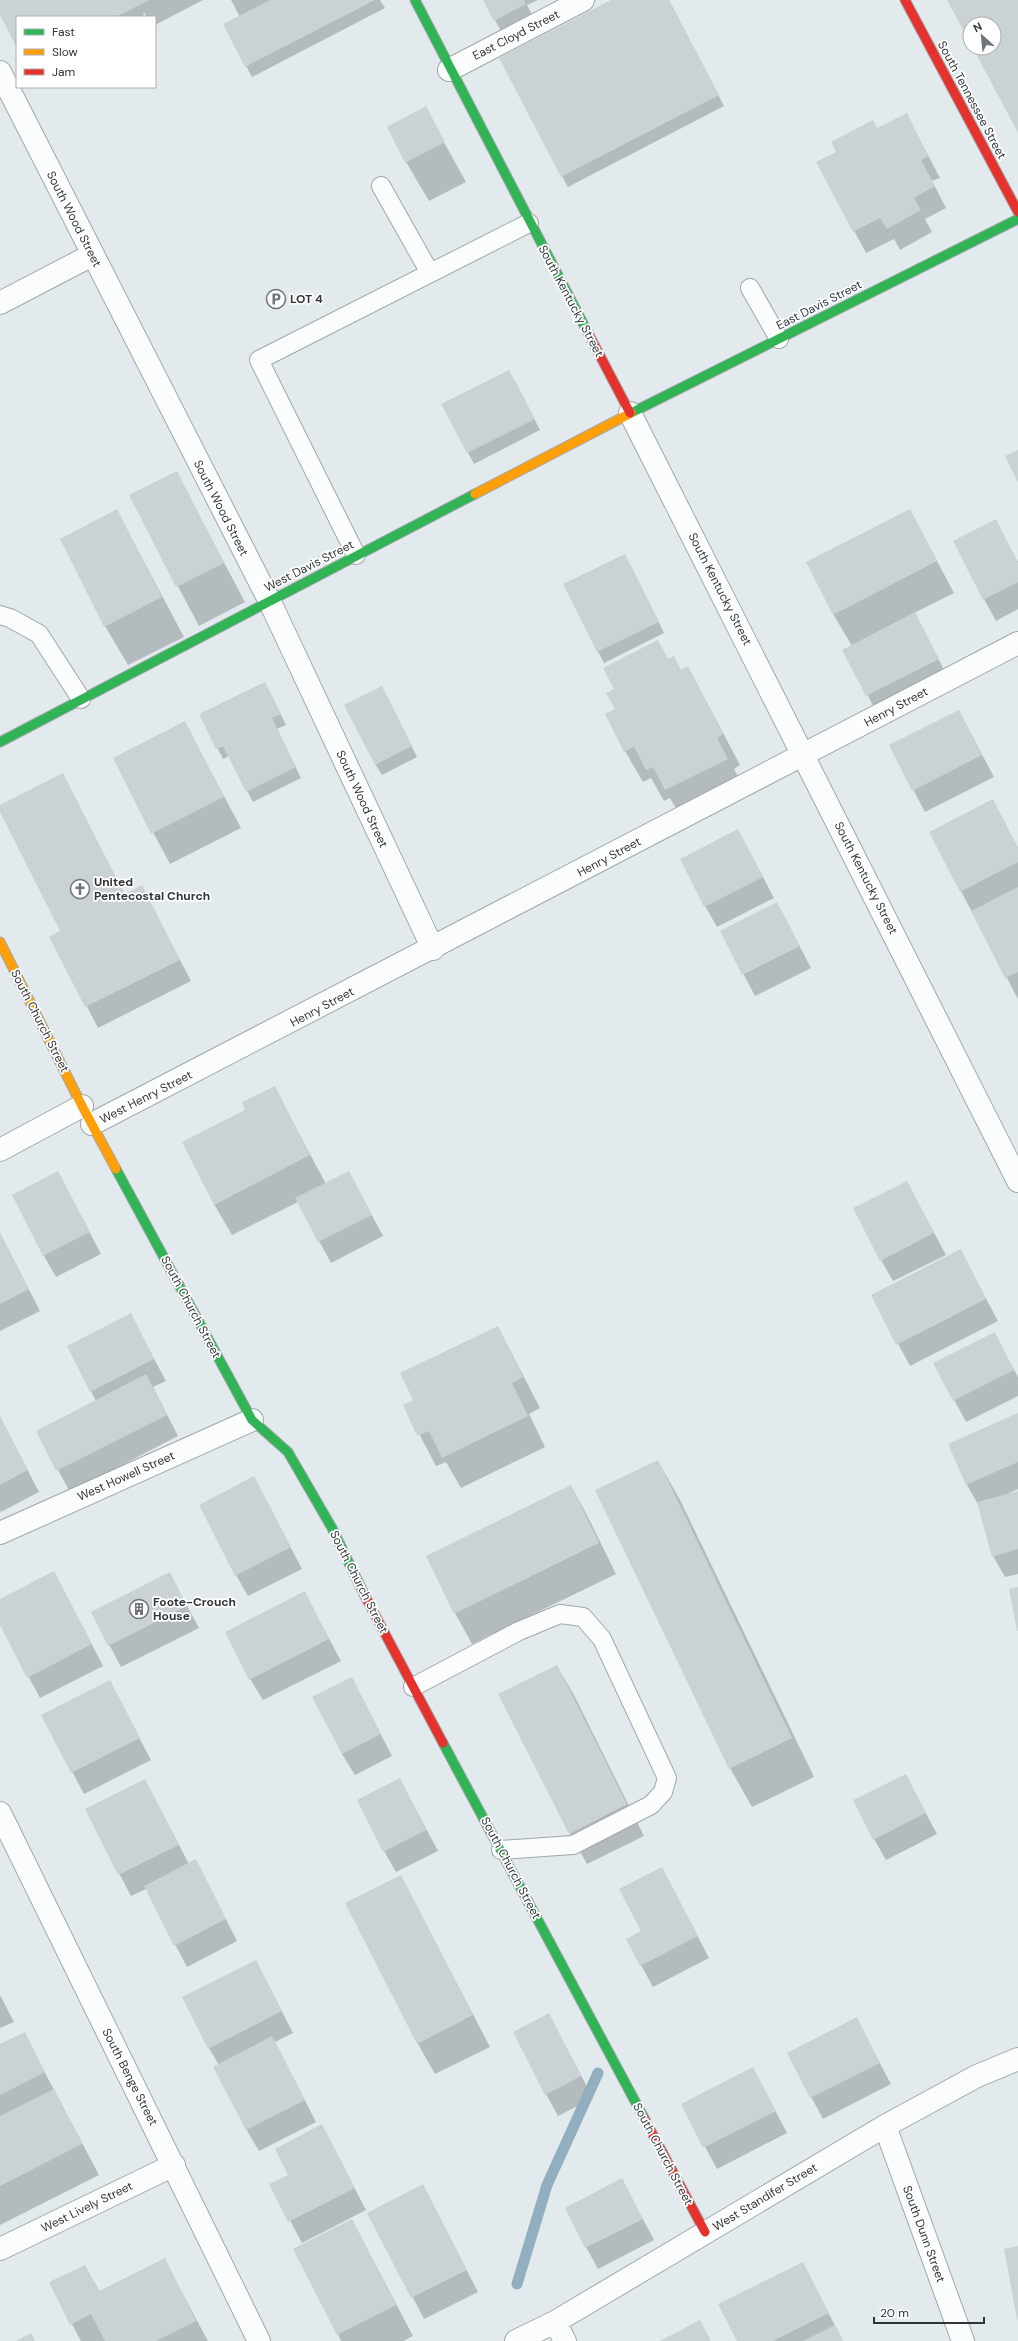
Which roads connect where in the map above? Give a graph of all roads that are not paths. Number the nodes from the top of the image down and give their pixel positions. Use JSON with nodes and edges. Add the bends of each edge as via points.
{"nodes":[{"id":1,"x":415,"y":0,"type":"edge"},
{"id":2,"x":583,"y":0,"type":"edge"},
{"id":3,"x":905,"y":0,"type":"edge"},
{"id":4,"x":449,"y":70,"type":"junction"},
{"id":5,"x":0,"y":72,"type":"edge"},
{"id":6,"x":382,"y":186,"type":"dead end"},
{"id":7,"x":1018,"y":212,"type":"edge"},
{"id":8,"x":1018,"y":219,"type":"edge"},
{"id":9,"x":529,"y":222,"type":"junction"},
{"id":10,"x":92,"y":254,"type":"junction"},
{"id":11,"x":430,"y":273,"type":"junction"},
{"id":12,"x":750,"y":288,"type":"dead end"},
{"id":13,"x":0,"y":303,"type":"edge"},
{"id":14,"x":779,"y":339,"type":"junction"},
{"id":15,"x":630,"y":413,"type":"junction"},
{"id":16,"x":356,"y":555,"type":"junction"},
{"id":17,"x":268,"y":600,"type":"junction"},
{"id":18,"x":0,"y":615,"type":"edge"},
{"id":19,"x":1018,"y":643,"type":"edge"},
{"id":20,"x":81,"y":699,"type":"junction"},
{"id":21,"x":0,"y":742,"type":"edge"},
{"id":22,"x":804,"y":755,"type":"junction"},
{"id":23,"x":0,"y":942,"type":"edge"},
{"id":24,"x":432,"y":949,"type":"junction"},
{"id":25,"x":200,"y":1070,"type":"joint"},
{"id":26,"x":82,"y":1106,"type":"junction"},
{"id":27,"x":92,"y":1124,"type":"junction"},
{"id":28,"x":0,"y":1150,"type":"edge"},
{"id":29,"x":1018,"y":1181,"type":"edge"},
{"id":30,"x":252,"y":1420,"type":"junction"},
{"id":31,"x":0,"y":1533,"type":"edge"},
{"id":32,"x":413,"y":1686,"type":"junction"},
{"id":33,"x":0,"y":1813,"type":"edge"},
{"id":34,"x":501,"y":1850,"type":"junction"},
{"id":35,"x":1018,"y":2058,"type":"edge"},
{"id":36,"x":885,"y":2126,"type":"junction"},
{"id":37,"x":174,"y":2166,"type":"junction"},
{"id":38,"x":705,"y":2232,"type":"junction"},
{"id":39,"x":0,"y":2249,"type":"edge"},
{"id":40,"x":560,"y":2332,"type":"edge"},
{"id":41,"x":259,"y":2341,"type":"edge"},
{"id":42,"x":516,"y":2341,"type":"edge"},
{"id":43,"x":963,"y":2341,"type":"edge"}],
"edges":[{"from":1,"to":4,"type":"street","name":"South Kentucky Street"},
{"from":2,"to":4,"type":"street","name":"East Cloyd Street"},
{"from":3,"to":7,"type":"street","name":"South Tennessee Street"},
{"from":4,"to":9,"type":"street","name":"South Kentucky Street"},
{"from":5,"to":10,"type":"street","name":"South Wood Street"},
{"from":6,"to":11,"type":"lane"},
{"from":8,"to":14,"type":"street","name":"East Davis Street"},
{"from":9,"to":11,"type":"lane"},
{"from":9,"to":15,"type":"street","name":"South Kentucky Street"},
{"from":10,"to":13,"type":"street"},
{"from":10,"to":17,"type":"street","name":"South Wood Street"},
{"from":11,"to":16,"type":"lane","via":[[259,360]]},
{"from":12,"to":14,"type":"lane"},
{"from":14,"to":15,"type":"street","name":"East Davis Street"},
{"from":15,"to":16,"type":"street","name":"West Davis Street"},
{"from":15,"to":22,"type":"street","name":"South Kentucky Street"},
{"from":16,"to":17,"type":"street","name":"West Davis Street"},
{"from":17,"to":20,"type":"street","name":"West Davis Street"},
{"from":17,"to":24,"type":"street","name":"South Wood Street"},
{"from":18,"to":20,"type":"lane","via":[[40,634]]},
{"from":19,"to":22,"type":"street","name":"Henry Street"},
{"from":20,"to":21,"type":"street","name":"West Davis Street"},
{"from":22,"to":24,"type":"street","name":"Henry Street"},
{"from":22,"to":29,"type":"street","name":"South Kentucky Street"},
{"from":23,"to":26,"type":"street","name":"South Church Street"},
{"from":24,"to":25,"type":"street","name":"Henry Street"},
{"from":25,"to":27,"type":"street","name":"West Henry Street"},
{"from":26,"to":27,"type":"street","name":"South Church Street"},
{"from":26,"to":28,"type":"street"},
{"from":27,"to":30,"type":"street","name":"South Church Street"},
{"from":30,"to":31,"type":"street","name":"West Howell Street"},
{"from":30,"to":32,"type":"street","name":"South Church Street","via":[[288,1452],[332,1528],[356,1580]]},
{"from":32,"to":34,"type":"street","name":"South Church Street"},
{"from":32,"to":34,"type":"lane","via":[[519,1631],[560,1614],[583,1617],[602,1638],[667,1778],[662,1792],[651,1805],[573,1845]]},
{"from":33,"to":37,"type":"street","name":"South Benge Street"},
{"from":34,"to":38,"type":"street","name":"South Church Street"},
{"from":35,"to":36,"type":"street","name":"West Standifer Street","via":[[977,2076]]},
{"from":36,"to":38,"type":"street","name":"West Standifer Street"},
{"from":36,"to":43,"type":"street","name":"South Dunn Street"},
{"from":37,"to":39,"type":"street","name":"West Lively Street"},
{"from":37,"to":41,"type":"street","name":"South Benge Street"},
{"from":38,"to":40,"type":"street","name":"West Standifer Street"},
{"from":40,"to":42,"type":"street","name":"West Standifer Street"}]}
